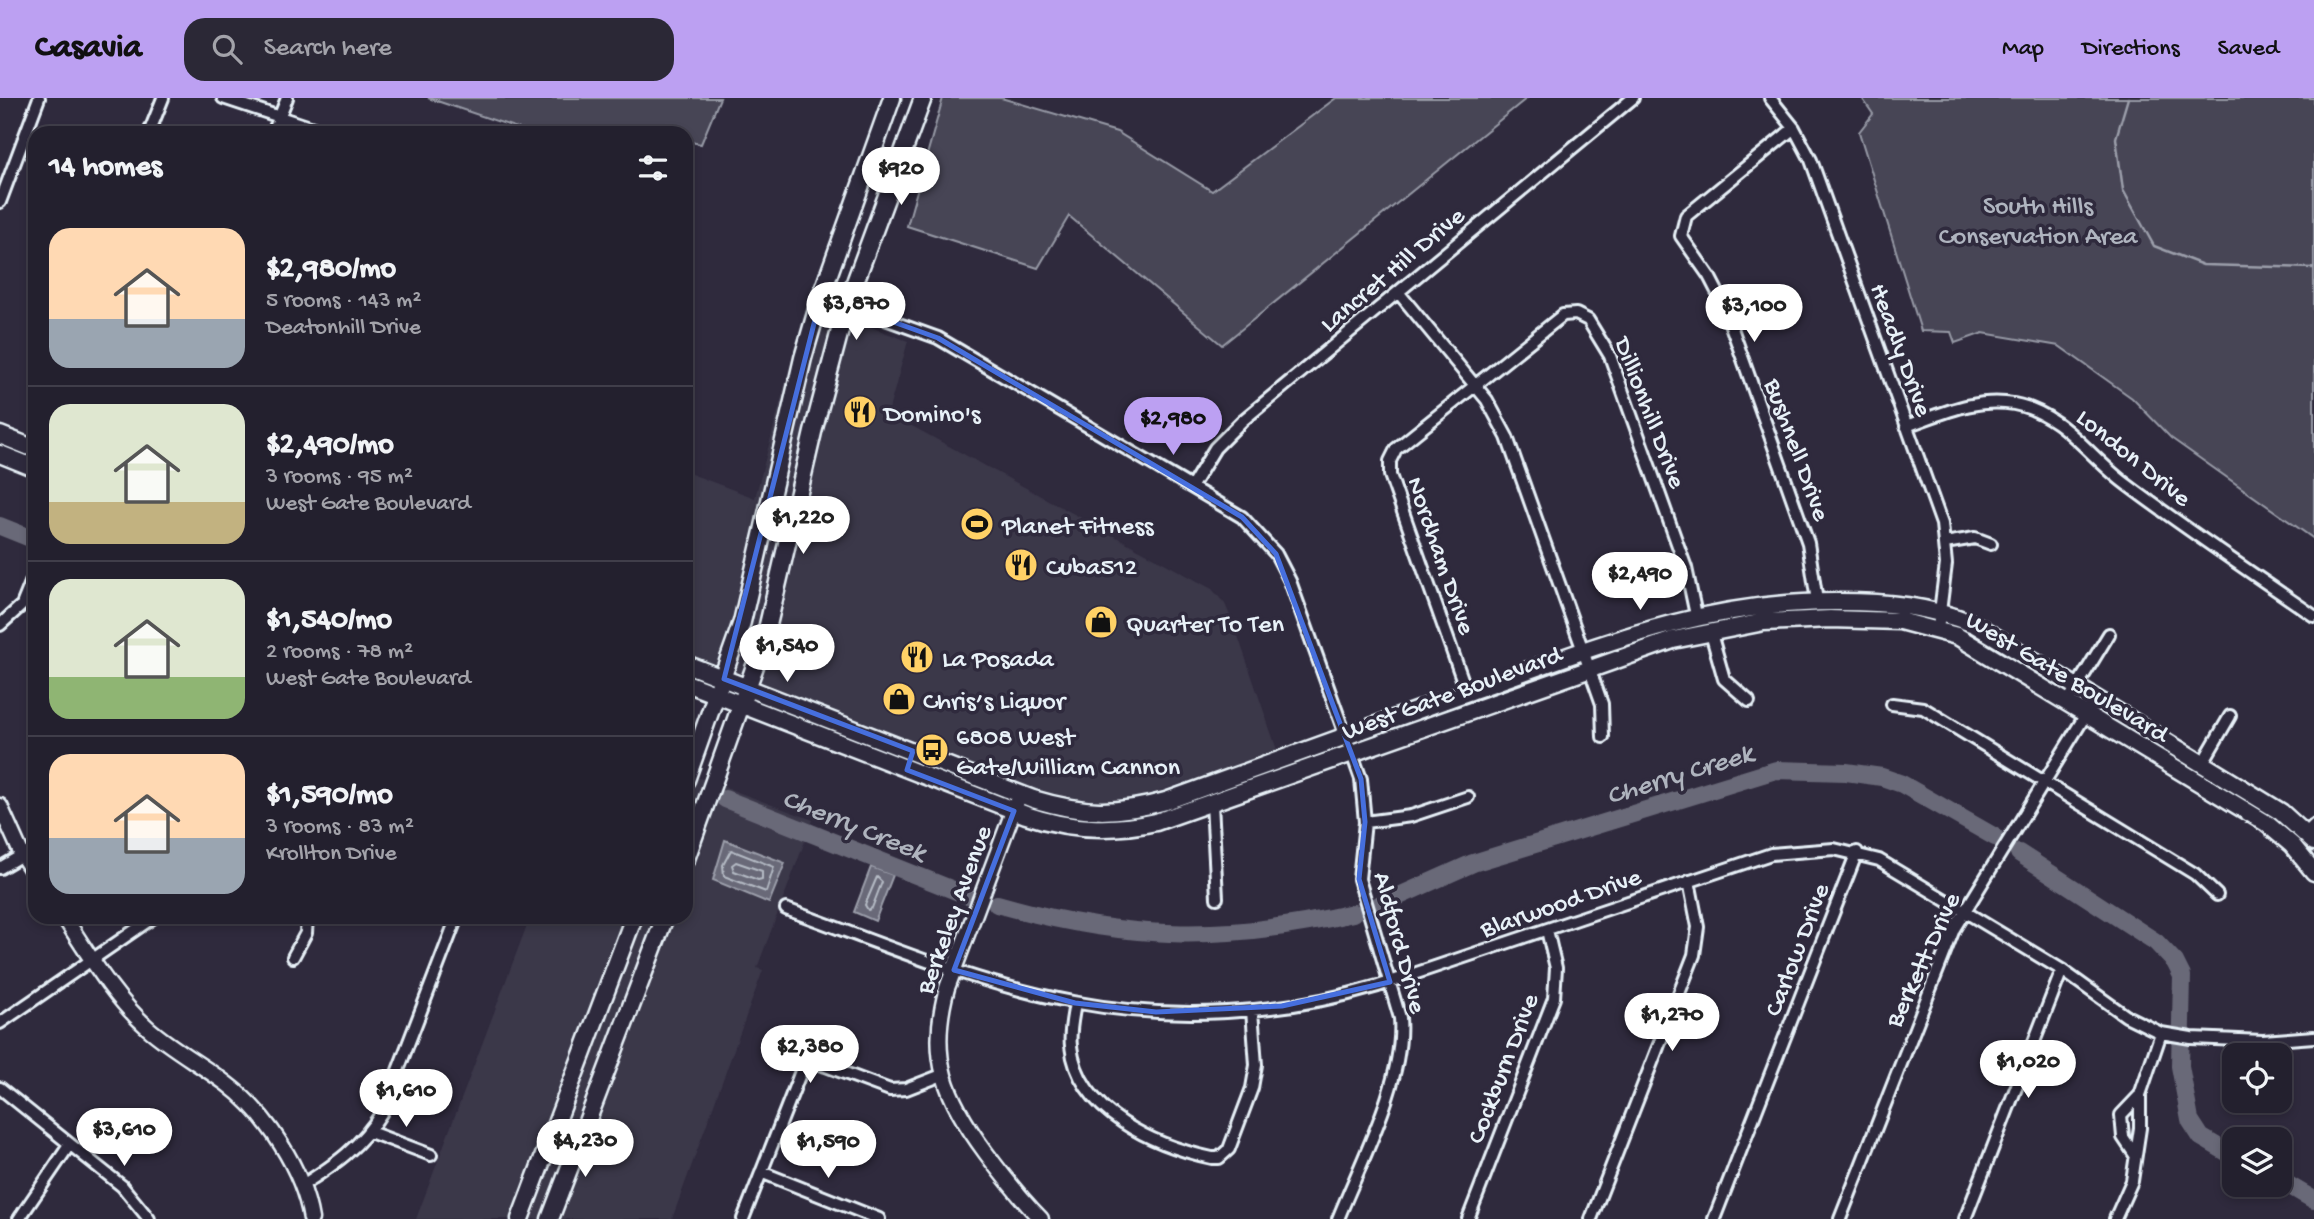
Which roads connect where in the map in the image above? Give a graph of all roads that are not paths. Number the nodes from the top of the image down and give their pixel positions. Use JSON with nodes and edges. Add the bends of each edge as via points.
{"nodes":[{"id":1,"x":39,"y":98,"type":"edge"},
{"id":2,"x":163,"y":98,"type":"edge"},
{"id":3,"x":223,"y":98,"type":"edge"},
{"id":4,"x":287,"y":98,"type":"edge"},
{"id":5,"x":892,"y":98,"type":"edge"},
{"id":6,"x":923,"y":98,"type":"edge"},
{"id":7,"x":1633,"y":98,"type":"edge"},
{"id":8,"x":1770,"y":98,"type":"edge"},
{"id":9,"x":280,"y":115,"type":"junction"},
{"id":10,"x":28,"y":126,"type":"edge"},
{"id":11,"x":152,"y":126,"type":"edge"},
{"id":12,"x":276,"y":126,"type":"edge"},
{"id":13,"x":309,"y":126,"type":"edge"},
{"id":14,"x":28,"y":127,"type":"edge"},
{"id":15,"x":1794,"y":128,"type":"junction"},
{"id":16,"x":0,"y":202,"type":"edge"},
{"id":17,"x":1398,"y":292,"type":"junction"},
{"id":18,"x":821,"y":296,"type":"junction"},
{"id":19,"x":847,"y":303,"type":"junction"},
{"id":20,"x":1476,"y":386,"type":"junction"},
{"id":21,"x":1906,"y":426,"type":"junction"},
{"id":22,"x":0,"y":435,"type":"edge"},
{"id":23,"x":28,"y":442,"type":"edge"},
{"id":24,"x":0,"y":454,"type":"edge"},
{"id":25,"x":28,"y":465,"type":"edge"},
{"id":26,"x":1192,"y":486,"type":"junction"},
{"id":27,"x":765,"y":517,"type":"junction"},
{"id":28,"x":793,"y":520,"type":"junction"},
{"id":29,"x":1945,"y":543,"type":"junction"},
{"id":30,"x":1991,"y":544,"type":"dead end"},
{"id":31,"x":28,"y":590,"type":"edge"},
{"id":32,"x":1817,"y":601,"type":"junction"},
{"id":33,"x":22,"y":605,"type":"junction"},
{"id":34,"x":28,"y":608,"type":"edge"},
{"id":35,"x":1941,"y":611,"type":"junction"},
{"id":36,"x":1696,"y":615,"type":"junction"},
{"id":37,"x":2314,"y":616,"type":"edge"},
{"id":38,"x":0,"y":625,"type":"edge"},
{"id":39,"x":1938,"y":628,"type":"junction"},
{"id":40,"x":1710,"y":630,"type":"junction"},
{"id":41,"x":2109,"y":634,"type":"dead end"},
{"id":42,"x":1583,"y":650,"type":"junction"},
{"id":43,"x":1589,"y":667,"type":"junction"},
{"id":44,"x":693,"y":669,"type":"edge"},
{"id":45,"x":693,"y":683,"type":"edge"},
{"id":46,"x":2077,"y":686,"type":"junction"},
{"id":47,"x":721,"y":687,"type":"junction"},
{"id":48,"x":749,"y":689,"type":"junction"},
{"id":49,"x":1467,"y":693,"type":"junction"},
{"id":50,"x":2096,"y":698,"type":"junction"},
{"id":51,"x":1749,"y":701,"type":"dead end"},
{"id":52,"x":2068,"y":701,"type":"junction"},
{"id":53,"x":1892,"y":704,"type":"dead end"},
{"id":54,"x":742,"y":705,"type":"junction"},
{"id":55,"x":2088,"y":713,"type":"junction"},
{"id":56,"x":2230,"y":716,"type":"dead end"},
{"id":57,"x":1346,"y":735,"type":"junction"},
{"id":58,"x":1603,"y":737,"type":"dead end"},
{"id":59,"x":913,"y":751,"type":"junction"},
{"id":60,"x":1352,"y":752,"type":"junction"},
{"id":61,"x":693,"y":761,"type":"edge"},
{"id":62,"x":2202,"y":764,"type":"junction"},
{"id":63,"x":907,"y":770,"type":"junction"},
{"id":64,"x":2045,"y":782,"type":"junction"},
{"id":65,"x":1020,"y":794,"type":"junction"},
{"id":66,"x":1468,"y":797,"type":"dead end"},
{"id":67,"x":1212,"y":803,"type":"junction"},
{"id":68,"x":0,"y":806,"type":"edge"},
{"id":69,"x":1014,"y":811,"type":"junction"},
{"id":70,"x":1365,"y":822,"type":"junction"},
{"id":71,"x":2311,"y":834,"type":"edge"},
{"id":72,"x":693,"y":840,"type":"edge"},
{"id":73,"x":1857,"y":852,"type":"junction"},
{"id":74,"x":22,"y":855,"type":"junction"},
{"id":75,"x":28,"y":864,"type":"edge"},
{"id":76,"x":0,"y":868,"type":"edge"},
{"id":77,"x":2314,"y":872,"type":"edge"},
{"id":78,"x":1689,"y":881,"type":"junction"},
{"id":79,"x":2217,"y":895,"type":"dead end"},
{"id":80,"x":1217,"y":898,"type":"dead end"},
{"id":81,"x":786,"y":909,"type":"dead end"},
{"id":82,"x":1966,"y":910,"type":"junction"},
{"id":83,"x":69,"y":924,"type":"edge"},
{"id":84,"x":144,"y":924,"type":"edge"},
{"id":85,"x":307,"y":924,"type":"edge"},
{"id":86,"x":454,"y":924,"type":"edge"},
{"id":87,"x":631,"y":924,"type":"edge"},
{"id":88,"x":662,"y":924,"type":"edge"},
{"id":89,"x":1547,"y":930,"type":"junction"},
{"id":90,"x":293,"y":957,"type":"dead end"},
{"id":91,"x":92,"y":959,"type":"junction"},
{"id":92,"x":954,"y":970,"type":"junction"},
{"id":93,"x":2062,"y":970,"type":"junction"},
{"id":94,"x":1390,"y":982,"type":"junction"},
{"id":95,"x":1075,"y":1003,"type":"junction"},
{"id":96,"x":1252,"y":1010,"type":"junction"},
{"id":97,"x":0,"y":1023,"type":"edge"},
{"id":98,"x":2167,"y":1034,"type":"junction"},
{"id":99,"x":2314,"y":1037,"type":"edge"},
{"id":100,"x":2263,"y":1041,"type":"joint"},
{"id":101,"x":942,"y":1075,"type":"junction"},
{"id":102,"x":0,"y":1088,"type":"edge"},
{"id":103,"x":2140,"y":1095,"type":"junction"},
{"id":104,"x":554,"y":1129,"type":"junction"},
{"id":105,"x":370,"y":1132,"type":"junction"},
{"id":106,"x":580,"y":1140,"type":"junction"},
{"id":107,"x":70,"y":1144,"type":"junction"},
{"id":108,"x":431,"y":1155,"type":"dead end"},
{"id":109,"x":2135,"y":1155,"type":"junction"},
{"id":110,"x":761,"y":1172,"type":"junction"},
{"id":111,"x":301,"y":1186,"type":"junction"},
{"id":112,"x":19,"y":1219,"type":"edge"},
{"id":113,"x":149,"y":1219,"type":"edge"},
{"id":114,"x":311,"y":1219,"type":"edge"},
{"id":115,"x":520,"y":1219,"type":"edge"},
{"id":116,"x":550,"y":1219,"type":"edge"},
{"id":117,"x":743,"y":1219,"type":"edge"},
{"id":118,"x":879,"y":1219,"type":"edge"},
{"id":119,"x":1041,"y":1219,"type":"edge"},
{"id":120,"x":1338,"y":1219,"type":"edge"},
{"id":121,"x":1468,"y":1219,"type":"edge"},
{"id":122,"x":1591,"y":1219,"type":"edge"},
{"id":123,"x":1714,"y":1219,"type":"edge"},
{"id":124,"x":1840,"y":1219,"type":"edge"},
{"id":125,"x":1965,"y":1219,"type":"edge"},
{"id":126,"x":2115,"y":1219,"type":"edge"}],
"edges":[{"from":1,"to":10,"type":"street"},
{"from":2,"to":11,"type":"street"},
{"from":3,"to":9,"type":"street"},
{"from":4,"to":9,"type":"street"},
{"from":5,"to":18,"type":"main road"},
{"from":6,"to":19,"type":"main road"},
{"from":7,"to":17,"type":"street","name":"Lancret Hill Drive"},
{"from":8,"to":15,"type":"street","name":"Headly Drive"},
{"from":9,"to":12,"type":"street"},
{"from":9,"to":13,"type":"street"},
{"from":14,"to":16,"type":"street"},
{"from":15,"to":21,"type":"street","name":"Headly Drive","via":[[1811,160]]},
{"from":15,"to":32,"type":"street","name":"Bushnell Drive","via":[[1686,216],[1681,236],[1723,303],[1808,543]]},
{"from":17,"to":20,"type":"street"},
{"from":17,"to":26,"type":"street","name":"Lancret Hill Drive","via":[[1226,436]]},
{"from":18,"to":19,"type":"street","name":"Aldford Drive"},
{"from":18,"to":27,"type":"main road"},
{"from":19,"to":26,"type":"street","name":"Aldford Drive","via":[[938,338]]},
{"from":19,"to":28,"type":"main road"},
{"from":20,"to":36,"type":"street","name":"Dillionhill Drive","via":[[1557,319],[1569,313],[1588,320],[1617,374],[1686,568]]},
{"from":20,"to":42,"type":"street","via":[[1507,437]]},
{"from":20,"to":49,"type":"street","name":"Nordham Drive","via":[[1396,449],[1389,468]]},
{"from":21,"to":29,"type":"street","name":"Headly Drive"},
{"from":21,"to":37,"type":"street","name":"London Drive","via":[[1979,403],[2034,410],[2069,432],[2124,483]]},
{"from":22,"to":23,"type":"main road"},
{"from":24,"to":25,"type":"main road"},
{"from":26,"to":57,"type":"street","name":"Aldford Drive","via":[[1242,517],[1276,554],[1290,580]]},
{"from":27,"to":28,"type":"main road"},
{"from":27,"to":47,"type":"main road","via":[[742,622]]},
{"from":28,"to":48,"type":"main road"},
{"from":29,"to":30,"type":"street","via":[[1975,538]]},
{"from":29,"to":35,"type":"street","name":"Headly Drive"},
{"from":31,"to":33,"type":"street"},
{"from":32,"to":35,"type":"main road","name":"West Gate Boulevard","via":[[1899,603]]},
{"from":32,"to":36,"type":"main road","name":"West Gate Boulevard"},
{"from":33,"to":34,"type":"street"},
{"from":33,"to":38,"type":"street"},
{"from":35,"to":39,"type":"street","name":"Headly Drive"},
{"from":35,"to":46,"type":"main road","name":"West Gate Boulevard","via":[[1974,624]]},
{"from":36,"to":42,"type":"main road","name":"West Gate Boulevard"},
{"from":39,"to":40,"type":"main road","name":"West Gate Boulevard","via":[[1900,621],[1830,619]]},
{"from":39,"to":52,"type":"main road","name":"West Gate Boulevard","via":[[1972,643]]},
{"from":40,"to":43,"type":"main road","name":"West Gate Boulevard"},
{"from":40,"to":51,"type":"street","via":[[1724,679]]},
{"from":41,"to":46,"type":"street"},
{"from":42,"to":43,"type":"street"},
{"from":42,"to":49,"type":"main road","name":"West Gate Boulevard"},
{"from":43,"to":58,"type":"street","via":[[1604,714]]},
{"from":43,"to":60,"type":"main road","name":"West Gate Boulevard"},
{"from":44,"to":47,"type":"main road","name":"West Gate Boulevard"},
{"from":45,"to":47,"type":"main road","name":"West Gate Boulevard"},
{"from":46,"to":50,"type":"main road","name":"West Gate Boulevard"},
{"from":46,"to":52,"type":"street"},
{"from":47,"to":48,"type":"main road","name":"West Gate Boulevard"},
{"from":47,"to":54,"type":"main road","name":"West Gate Boulevard"},
{"from":47,"to":61,"type":"main road"},
{"from":48,"to":54,"type":"main road"},
{"from":48,"to":59,"type":"main road","name":"West Gate Boulevard"},
{"from":49,"to":57,"type":"main road","name":"West Gate Boulevard"},
{"from":50,"to":55,"type":"street","name":"Berkett Drive"},
{"from":50,"to":62,"type":"main road","name":"West Gate Boulevard"},
{"from":52,"to":55,"type":"main road","name":"West Gate Boulevard"},
{"from":53,"to":64,"type":"street","via":[[1923,708]]},
{"from":54,"to":63,"type":"main road","name":"West Gate Boulevard"},
{"from":54,"to":72,"type":"main road"},
{"from":55,"to":64,"type":"street","name":"Berkett Drive"},
{"from":55,"to":77,"type":"main road","name":"West Gate Boulevard","via":[[2266,823]]},
{"from":56,"to":62,"type":"street"},
{"from":57,"to":60,"type":"street","name":"Aldford Drive"},
{"from":57,"to":65,"type":"main road","name":"West Gate Boulevard","via":[[1140,808],[1113,813],[1081,812]]},
{"from":59,"to":63,"type":"main road"},
{"from":59,"to":65,"type":"main road","name":"West Gate Boulevard"},
{"from":60,"to":67,"type":"main road","name":"West Gate Boulevard"},
{"from":60,"to":70,"type":"street","name":"Aldford Drive","via":[[1363,792]]},
{"from":62,"to":71,"type":"main road","name":"West Gate Boulevard"},
{"from":63,"to":69,"type":"main road","name":"West Gate Boulevard"},
{"from":64,"to":79,"type":"street","via":[[2195,874]]},
{"from":64,"to":82,"type":"street","name":"Berkett Drive"},
{"from":65,"to":69,"type":"street","name":"Berkeley Avenue"},
{"from":66,"to":70,"type":"street","via":[[1422,813]]},
{"from":67,"to":69,"type":"main road","name":"West Gate Boulevard","via":[[1156,822],[1109,829],[1052,824]]},
{"from":67,"to":80,"type":"street"},
{"from":68,"to":74,"type":"street"},
{"from":69,"to":92,"type":"street","name":"Berkeley Avenue"},
{"from":70,"to":94,"type":"street","name":"Aldford Drive","via":[[1359,879]]},
{"from":73,"to":78,"type":"street","name":"Blarwood Drive","via":[[1792,850]]},
{"from":73,"to":82,"type":"street","name":"Blarwood Drive","via":[[1889,865]]},
{"from":73,"to":123,"type":"street","name":"Carlow Drive"},
{"from":74,"to":75,"type":"street"},
{"from":74,"to":76,"type":"street"},
{"from":78,"to":89,"type":"street","name":"Blarwood Drive"},
{"from":78,"to":122,"type":"street","via":[[1698,927],[1694,955]]},
{"from":81,"to":92,"type":"street","name":"Blarwood Drive"},
{"from":82,"to":93,"type":"street","name":"Blarwood Drive"},
{"from":82,"to":124,"type":"street","name":"Berkett Drive","via":[[1938,965]]},
{"from":83,"to":91,"type":"street"},
{"from":84,"to":91,"type":"street"},
{"from":85,"to":90,"type":"street"},
{"from":86,"to":105,"type":"street","via":[[382,1112]]},
{"from":87,"to":104,"type":"main road"},
{"from":88,"to":106,"type":"main road"},
{"from":89,"to":94,"type":"street","name":"Blarwood Drive"},
{"from":89,"to":121,"type":"street","name":"Cockburn Drive","via":[[1556,968],[1554,998]]},
{"from":91,"to":97,"type":"street"},
{"from":91,"to":111,"type":"street","via":[[148,1028],[244,1099],[271,1131]]},
{"from":92,"to":95,"type":"street","name":"Blarwood Drive"},
{"from":92,"to":101,"type":"street","name":"Berkeley Avenue","via":[[939,1024]]},
{"from":93,"to":98,"type":"street","name":"Blarwood Drive","via":[[2126,1016]]},
{"from":93,"to":125,"type":"street"},
{"from":94,"to":96,"type":"street","name":"Blarwood Drive","via":[[1335,997]]},
{"from":94,"to":120,"type":"street","name":"Aldford Drive","via":[[1402,1034],[1395,1075]]},
{"from":95,"to":96,"type":"street","name":"Blarwood Drive","via":[[1156,1012]]},
{"from":95,"to":96,"type":"street","via":[[1072,1055],[1083,1081],[1106,1110],[1152,1138],[1212,1158],[1229,1149],[1252,1088],[1256,1065]]},
{"from":98,"to":100,"type":"street","name":"Blarwood Drive"},
{"from":98,"to":103,"type":"street"},
{"from":99,"to":100,"type":"street","name":"Blarwood Drive"},
{"from":101,"to":110,"type":"street","via":[[890,1090],[815,1063],[803,1066]]},
{"from":101,"to":119,"type":"street","name":"Berkeley Avenue","via":[[966,1125]]},
{"from":102,"to":107,"type":"street"},
{"from":103,"to":109,"type":"street"},
{"from":103,"to":109,"type":"street","via":[[2121,1115],[2123,1138]]},
{"from":104,"to":106,"type":"main road"},
{"from":104,"to":115,"type":"main road"},
{"from":105,"to":108,"type":"street"},
{"from":105,"to":111,"type":"street","via":[[338,1163]]},
{"from":106,"to":116,"type":"main road"},
{"from":107,"to":112,"type":"street"},
{"from":107,"to":113,"type":"street","via":[[122,1186]]},
{"from":109,"to":126,"type":"street","via":[[2132,1181]]},
{"from":110,"to":117,"type":"street"},
{"from":110,"to":118,"type":"street"},
{"from":111,"to":114,"type":"street"}]}
